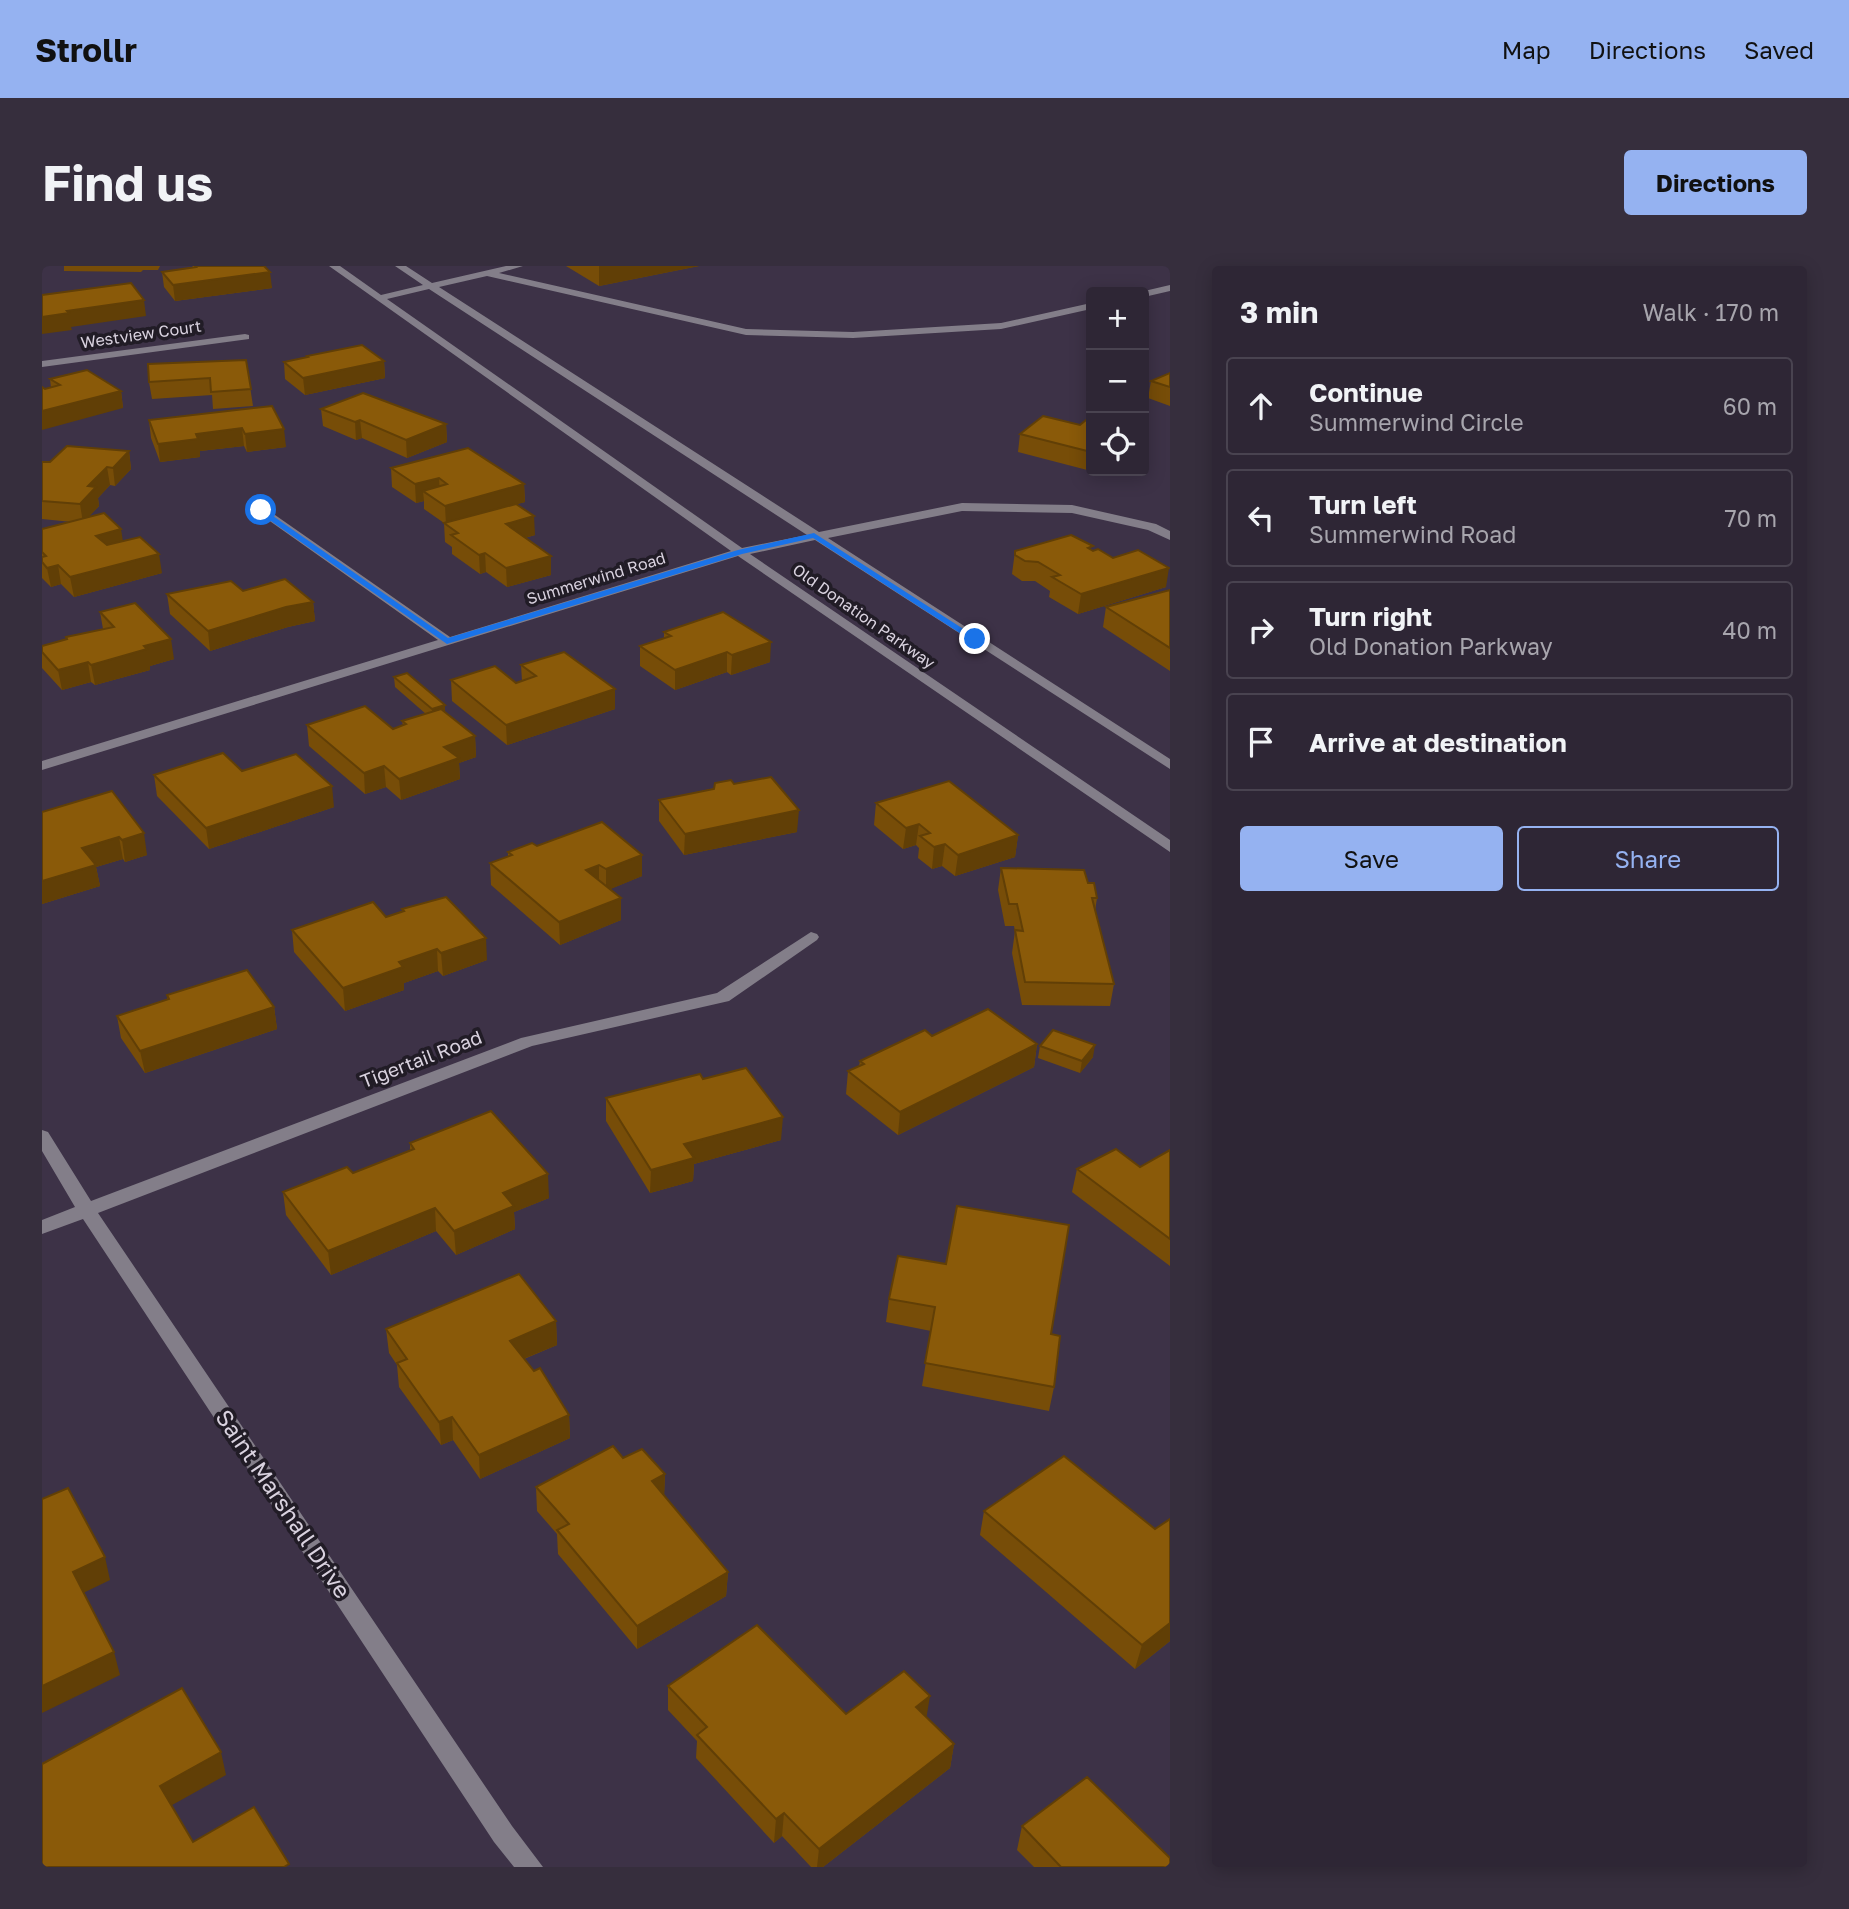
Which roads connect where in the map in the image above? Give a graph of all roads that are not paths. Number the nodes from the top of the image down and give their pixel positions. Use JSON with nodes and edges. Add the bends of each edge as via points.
{"nodes":[{"id":1,"x":334,"y":266,"type":"edge"},
{"id":2,"x":400,"y":266,"type":"edge"},
{"id":3,"x":518,"y":266,"type":"edge"},
{"id":4,"x":486,"y":273,"type":"junction"},
{"id":5,"x":430,"y":285,"type":"junction"},
{"id":6,"x":1170,"y":288,"type":"edge"},
{"id":7,"x":1149,"y":293,"type":"edge"},
{"id":8,"x":379,"y":298,"type":"junction"},
{"id":9,"x":1086,"y":307,"type":"edge"},
{"id":10,"x":245,"y":337,"type":"dead end"},
{"id":11,"x":42,"y":364,"type":"edge"},
{"id":12,"x":261,"y":510,"type":"dead end"},
{"id":13,"x":814,"y":535,"type":"junction"},
{"id":14,"x":1170,"y":536,"type":"edge"},
{"id":15,"x":740,"y":552,"type":"junction"},
{"id":16,"x":447,"y":641,"type":"junction"},
{"id":17,"x":1170,"y":765,"type":"edge"},
{"id":18,"x":42,"y":766,"type":"edge"},
{"id":19,"x":1170,"y":847,"type":"edge"},
{"id":20,"x":811,"y":937,"type":"dead end"},
{"id":21,"x":42,"y":1136,"type":"edge"},
{"id":22,"x":86,"y":1209,"type":"junction"},
{"id":23,"x":42,"y":1227,"type":"edge"},
{"id":24,"x":530,"y":1867,"type":"edge"}],
"edges":[{"from":1,"to":8,"type":"street","name":"Old Donation Parkway"},
{"from":2,"to":5,"type":"street","name":"Old Donation Parkway"},
{"from":3,"to":4,"type":"street"},
{"from":4,"to":5,"type":"street"},
{"from":4,"to":9,"type":"street","via":[[746,332],[853,335],[1001,326]]},
{"from":5,"to":8,"type":"street"},
{"from":5,"to":13,"type":"street","name":"Old Donation Parkway"},
{"from":6,"to":7,"type":"street"},
{"from":8,"to":15,"type":"street","name":"Old Donation Parkway"},
{"from":10,"to":11,"type":"street","name":"Westview Court"},
{"from":12,"to":16,"type":"street"},
{"from":13,"to":14,"type":"street","name":"Summerwind Road","via":[[962,507],[1072,509],[1152,527]]},
{"from":13,"to":15,"type":"street","name":"Summerwind Road"},
{"from":13,"to":17,"type":"street","name":"Old Donation Parkway"},
{"from":15,"to":16,"type":"street","name":"Summerwind Road"},
{"from":15,"to":19,"type":"street","name":"Old Donation Parkway"},
{"from":16,"to":18,"type":"street","name":"Summerwind Road"},
{"from":20,"to":22,"type":"street","name":"Tigertail Road","via":[[723,997],[527,1042]]},
{"from":21,"to":22,"type":"street","name":"Saint Marshall Drive"},
{"from":22,"to":23,"type":"street","name":"Tigertail Road"},
{"from":22,"to":24,"type":"street","name":"Saint Marshall Drive","via":[[503,1834]]}]}
